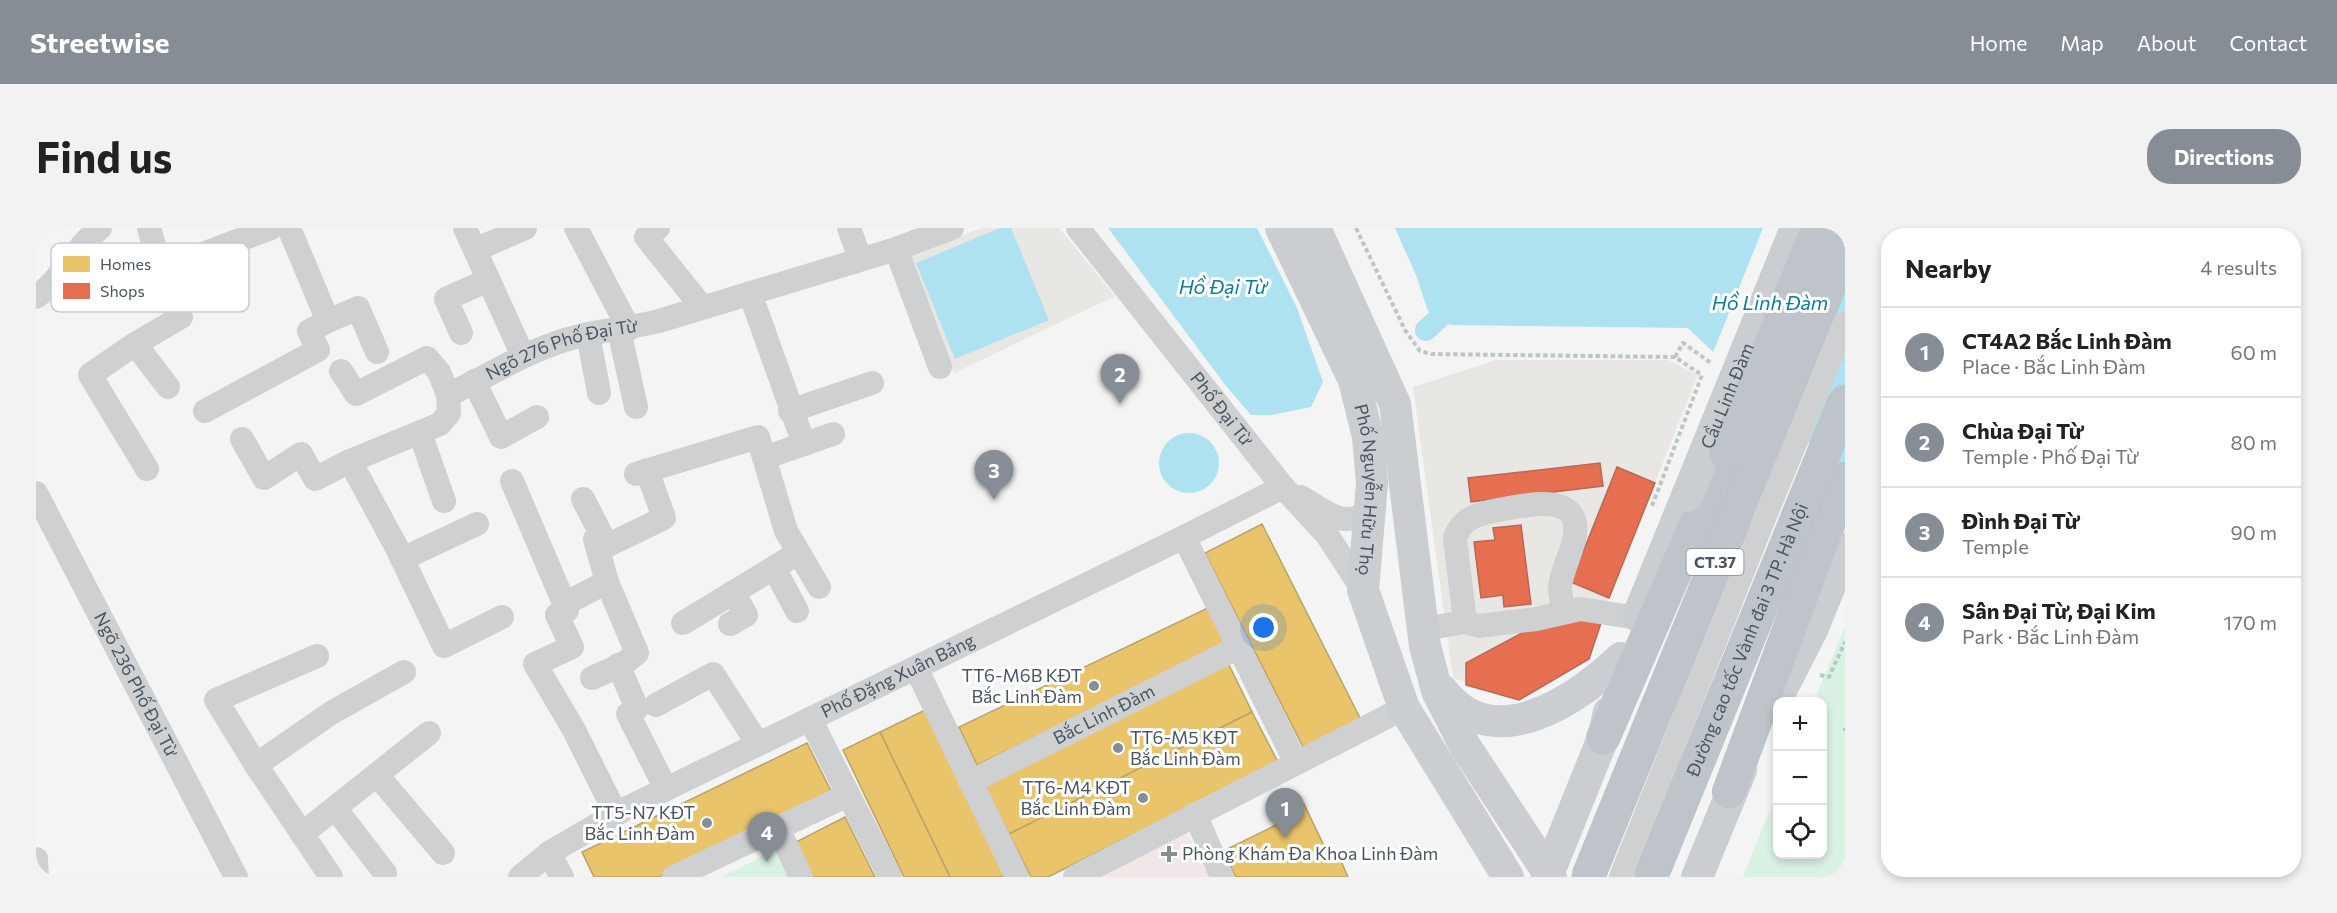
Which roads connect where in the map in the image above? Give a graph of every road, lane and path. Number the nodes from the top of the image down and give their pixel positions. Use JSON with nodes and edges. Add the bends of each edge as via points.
{"nodes":[{"id":1,"x":100,"y":228,"type":"edge"},
{"id":2,"x":149,"y":228,"type":"edge"},
{"id":3,"x":271,"y":228,"type":"edge"},
{"id":4,"x":289,"y":228,"type":"edge"},
{"id":5,"x":465,"y":228,"type":"edge"},
{"id":6,"x":525,"y":228,"type":"edge"},
{"id":7,"x":576,"y":228,"type":"edge"},
{"id":8,"x":849,"y":228,"type":"edge"},
{"id":9,"x":952,"y":228,"type":"edge"},
{"id":10,"x":1078,"y":228,"type":"edge"},
{"id":11,"x":1281,"y":228,"type":"edge"},
{"id":12,"x":1316,"y":228,"type":"edge"},
{"id":13,"x":1356,"y":228,"type":"edge"},
{"id":14,"x":1796,"y":228,"type":"edge"},
{"id":15,"x":1818,"y":228,"type":"edge"},
{"id":16,"x":648,"y":236,"type":"edge"},
{"id":17,"x":85,"y":243,"type":"edge"},
{"id":18,"x":153,"y":243,"type":"edge"},
{"id":19,"x":232,"y":243,"type":"edge"},
{"id":20,"x":1845,"y":247,"type":"edge"},
{"id":21,"x":896,"y":249,"type":"junction"},
{"id":22,"x":475,"y":250,"type":"junction"},
{"id":23,"x":860,"y":259,"type":"junction"},
{"id":24,"x":488,"y":280,"type":"junction"},
{"id":25,"x":750,"y":293,"type":"junction"},
{"id":26,"x":702,"y":307,"type":"junction"},
{"id":27,"x":179,"y":312,"type":"edge"},
{"id":28,"x":328,"y":321,"type":"junction"},
{"id":29,"x":1845,"y":323,"type":"edge"},
{"id":30,"x":624,"y":330,"type":"junction"},
{"id":31,"x":461,"y":333,"type":"dead end"},
{"id":32,"x":588,"y":334,"type":"junction"},
{"id":33,"x":135,"y":344,"type":"junction"},
{"id":34,"x":377,"y":352,"type":"dead end"},
{"id":35,"x":523,"y":356,"type":"junction"},
{"id":36,"x":1674,"y":357,"type":"junction"},
{"id":37,"x":1711,"y":363,"type":"dead end"},
{"id":38,"x":940,"y":367,"type":"dead end"},
{"id":39,"x":341,"y":371,"type":"dead end"},
{"id":40,"x":474,"y":381,"type":"junction"},
{"id":41,"x":872,"y":383,"type":"dead end"},
{"id":42,"x":168,"y":387,"type":"dead end"},
{"id":43,"x":599,"y":393,"type":"dead end"},
{"id":44,"x":448,"y":395,"type":"junction"},
{"id":45,"x":1845,"y":401,"type":"edge"},
{"id":46,"x":636,"y":407,"type":"dead end"},
{"id":47,"x":205,"y":411,"type":"dead end"},
{"id":48,"x":790,"y":411,"type":"junction"},
{"id":49,"x":537,"y":417,"type":"dead end"},
{"id":50,"x":420,"y":433,"type":"junction"},
{"id":51,"x":833,"y":434,"type":"dead end"},
{"id":52,"x":242,"y":439,"type":"dead end"},
{"id":53,"x":804,"y":444,"type":"junction"},
{"id":54,"x":765,"y":458,"type":"junction"},
{"id":55,"x":350,"y":461,"type":"junction"},
{"id":56,"x":147,"y":469,"type":"dead end"},
{"id":57,"x":512,"y":481,"type":"dead end"},
{"id":58,"x":1283,"y":487,"type":"junction"},
{"id":59,"x":1839,"y":492,"type":"edge"},
{"id":60,"x":36,"y":493,"type":"edge"},
{"id":61,"x":583,"y":499,"type":"dead end"},
{"id":62,"x":444,"y":501,"type":"dead end"},
{"id":63,"x":1370,"y":510,"type":"junction"},
{"id":64,"x":1649,"y":514,"type":"dead end"},
{"id":65,"x":477,"y":524,"type":"dead end"},
{"id":66,"x":1184,"y":537,"type":"junction"},
{"id":67,"x":1845,"y":549,"type":"edge"},
{"id":68,"x":598,"y":550,"type":"junction"},
{"id":69,"x":798,"y":553,"type":"junction"},
{"id":70,"x":402,"y":559,"type":"junction"},
{"id":71,"x":774,"y":568,"type":"junction"},
{"id":72,"x":607,"y":582,"type":"junction"},
{"id":73,"x":819,"y":587,"type":"dead end"},
{"id":74,"x":1363,"y":590,"type":"junction"},
{"id":75,"x":733,"y":592,"type":"junction"},
{"id":76,"x":564,"y":604,"type":"junction"},
{"id":77,"x":797,"y":611,"type":"dead end"},
{"id":78,"x":1563,"y":611,"type":"junction"},
{"id":79,"x":502,"y":617,"type":"dead end"},
{"id":80,"x":1638,"y":618,"type":"junction"},
{"id":81,"x":1465,"y":622,"type":"junction"},
{"id":82,"x":683,"y":623,"type":"dead end"},
{"id":83,"x":730,"y":624,"type":"dead end"},
{"id":84,"x":1423,"y":629,"type":"junction"},
{"id":85,"x":1845,"y":642,"type":"edge"},
{"id":86,"x":1239,"y":647,"type":"junction"},
{"id":87,"x":317,"y":656,"type":"dead end"},
{"id":88,"x":1621,"y":658,"type":"junction"},
{"id":89,"x":618,"y":665,"type":"junction"},
{"id":90,"x":916,"y":668,"type":"junction"},
{"id":91,"x":404,"y":672,"type":"dead end"},
{"id":92,"x":1820,"y":675,"type":"dead end"},
{"id":93,"x":592,"y":678,"type":"dead end"},
{"id":94,"x":1433,"y":679,"type":"junction"},
{"id":95,"x":656,"y":705,"type":"dead end"},
{"id":96,"x":1404,"y":708,"type":"junction"},
{"id":97,"x":810,"y":719,"type":"junction"},
{"id":98,"x":429,"y":733,"type":"dead end"},
{"id":99,"x":1603,"y":738,"type":"junction"},
{"id":100,"x":758,"y":744,"type":"junction"},
{"id":101,"x":1296,"y":763,"type":"junction"},
{"id":102,"x":256,"y":765,"type":"junction"},
{"id":103,"x":377,"y":774,"type":"junction"},
{"id":104,"x":970,"y":782,"type":"junction"},
{"id":105,"x":666,"y":789,"type":"junction"},
{"id":106,"x":1729,"y":792,"type":"junction"},
{"id":107,"x":848,"y":795,"type":"junction"},
{"id":108,"x":335,"y":808,"type":"junction"},
{"id":109,"x":616,"y":814,"type":"junction"},
{"id":110,"x":1195,"y":814,"type":"junction"},
{"id":111,"x":778,"y":828,"type":"junction"},
{"id":112,"x":302,"y":834,"type":"junction"},
{"id":113,"x":443,"y":853,"type":"dead end"},
{"id":114,"x":549,"y":853,"type":"junction"},
{"id":115,"x":36,"y":859,"type":"edge"},
{"id":116,"x":384,"y":873,"type":"dead end"},
{"id":117,"x":1700,"y":873,"type":"edge"},
{"id":118,"x":678,"y":876,"type":"edge"},
{"id":119,"x":1548,"y":876,"type":"edge"},
{"id":120,"x":37,"y":877,"type":"edge"},
{"id":121,"x":236,"y":877,"type":"edge"},
{"id":122,"x":331,"y":877,"type":"edge"},
{"id":123,"x":519,"y":877,"type":"edge"},
{"id":124,"x":562,"y":877,"type":"edge"},
{"id":125,"x":801,"y":877,"type":"edge"},
{"id":126,"x":890,"y":877,"type":"edge"},
{"id":127,"x":1017,"y":877,"type":"edge"},
{"id":128,"x":1076,"y":877,"type":"edge"},
{"id":129,"x":1222,"y":877,"type":"edge"},
{"id":130,"x":1508,"y":877,"type":"edge"},
{"id":131,"x":1588,"y":877,"type":"edge"},
{"id":132,"x":1621,"y":877,"type":"edge"},
{"id":133,"x":1651,"y":877,"type":"edge"}],
"edges":[{"from":1,"to":17,"type":"street"},
{"from":2,"to":18,"type":"street"},
{"from":3,"to":19,"type":"street"},
{"from":4,"to":28,"type":"street"},
{"from":5,"to":22,"type":"street"},
{"from":6,"to":22,"type":"street"},
{"from":7,"to":30,"type":"street"},
{"from":8,"to":23,"type":"street"},
{"from":9,"to":21,"type":"street","name":"Ngõ 276 Phố Đại Từ"},
{"from":10,"to":58,"type":"street","name":"Phố Đại Từ"},
{"from":11,"to":63,"type":"main road","name":"Phố Nguyễn Hữu Thọ","via":[[1354,380],[1368,437]]},
{"from":12,"to":84,"type":"main road","name":"Phố Nguyễn Hữu Thọ","via":[[1395,404]]},
{"from":13,"to":36,"type":"path","via":[[1405,330],[1420,351]]},
{"from":14,"to":80,"type":"main road","name":"Cầu Linh Đàm","bridge":true},
{"from":15,"to":99,"type":"highway","bridge":true,"via":[[1726,454]]},
{"from":16,"to":26,"type":"street"},
{"from":20,"to":131,"type":"highway","number":"CT.37","bridge":true},
{"from":21,"to":23,"type":"street","name":"Ngõ 276 Phố Đại Từ"},
{"from":21,"to":38,"type":"street"},
{"from":22,"to":24,"type":"street"},
{"from":23,"to":25,"type":"street","name":"Ngõ 276 Phố Đại Từ"},
{"from":24,"to":31,"type":"street","via":[[446,299]]},
{"from":24,"to":35,"type":"street"},
{"from":25,"to":26,"type":"street","name":"Ngõ 276 Phố Đại Từ"},
{"from":25,"to":48,"type":"street"},
{"from":26,"to":30,"type":"street","name":"Ngõ 276 Phố Đại Từ"},
{"from":27,"to":33,"type":"street","via":[[181,317]]},
{"from":28,"to":34,"type":"street","via":[[358,308]]},
{"from":28,"to":47,"type":"street","via":[[309,332],[318,350]]},
{"from":29,"to":132,"type":"street","bridge":true},
{"from":30,"to":32,"type":"street","name":"Ngõ 276 Phố Đại Từ"},
{"from":30,"to":46,"type":"street"},
{"from":32,"to":35,"type":"street","name":"Ngõ 276 Phố Đại Từ"},
{"from":32,"to":43,"type":"street"},
{"from":33,"to":42,"type":"street"},
{"from":33,"to":56,"type":"street","via":[[90,375]]},
{"from":35,"to":40,"type":"street","name":"Ngõ 276 Phố Đại Từ"},
{"from":36,"to":37,"type":"path","via":[[1683,343]]},
{"from":36,"to":64,"type":"path","via":[[1702,375]]},
{"from":39,"to":44,"type":"street","via":[[356,394],[427,358],[439,372]]},
{"from":40,"to":44,"type":"street","name":"Ngõ 276 Phố Đại Từ"},
{"from":40,"to":49,"type":"street","via":[[501,437]]},
{"from":41,"to":48,"type":"street"},
{"from":44,"to":50,"type":"street","via":[[449,413],[441,424]]},
{"from":45,"to":133,"type":"highway","name":"Đường cao tốc Vành đai 3 TP. Hà Nội","bridge":true},
{"from":48,"to":53,"type":"street"},
{"from":50,"to":55,"type":"street"},
{"from":50,"to":62,"type":"street"},
{"from":51,"to":53,"type":"street"},
{"from":52,"to":55,"type":"street","via":[[264,478],[301,454],[315,479]]},
{"from":53,"to":54,"type":"street"},
{"from":54,"to":68,"type":"street","via":[[758,437],[642,472],[663,518]]},
{"from":54,"to":69,"type":"street","via":[[786,531]]},
{"from":55,"to":70,"type":"street"},
{"from":57,"to":76,"type":"street"},
{"from":58,"to":63,"type":"street","via":[[1345,520],[1359,519]]},
{"from":58,"to":66,"type":"street","name":"Phố Đặng Xuân Bảng"},
{"from":58,"to":74,"type":"street","name":"Phố Đại Từ","via":[[1327,535]]},
{"from":59,"to":106,"type":"highway"},
{"from":60,"to":121,"type":"street","name":"Ngõ 236 Phố Đại Từ"},
{"from":61,"to":68,"type":"street","via":[[602,536],[596,540]]},
{"from":63,"to":74,"type":"main road","name":"Phố Nguyễn Hữu Thọ"},
{"from":65,"to":70,"type":"street"},
{"from":66,"to":86,"type":"street"},
{"from":66,"to":90,"type":"street","name":"Phố Đặng Xuân Bảng"},
{"from":67,"to":106,"type":"main road","via":[[1825,599]]},
{"from":68,"to":72,"type":"street"},
{"from":69,"to":71,"type":"street"},
{"from":69,"to":73,"type":"street"},
{"from":70,"to":79,"type":"street","via":[[444,646]]},
{"from":71,"to":75,"type":"street"},
{"from":71,"to":77,"type":"street"},
{"from":72,"to":76,"type":"street"},
{"from":72,"to":89,"type":"street","via":[[637,653]]},
{"from":74,"to":96,"type":"main road","name":"Phố Nguyễn Hữu Thọ"},
{"from":75,"to":82,"type":"street"},
{"from":75,"to":83,"type":"street","via":[[746,615]]},
{"from":76,"to":109,"type":"street","via":[[567,610],[557,615],[572,646],[535,664]]},
{"from":78,"to":80,"type":"street","via":[[1580,609]]},
{"from":78,"to":81,"type":"street","via":[[1536,620],[1479,626]]},
{"from":78,"to":81,"type":"street","via":[[1560,587],[1576,533],[1574,524],[1557,504],[1534,503],[1472,515],[1458,528],[1455,538]]},
{"from":80,"to":88,"type":"main road","name":"Cầu Linh Đàm"},
{"from":81,"to":84,"type":"street"},
{"from":84,"to":94,"type":"main road","name":"Phố Nguyễn Hữu Thọ"},
{"from":85,"to":92,"type":"path","via":[[1829,677]]},
{"from":86,"to":101,"type":"street"},
{"from":86,"to":104,"type":"street","name":"Bắc Linh Đàm"},
{"from":87,"to":102,"type":"street","via":[[216,700]]},
{"from":88,"to":94,"type":"main road","via":[[1568,700],[1531,718],[1502,721],[1472,716],[1447,697]]},
{"from":88,"to":99,"type":"main road","name":"Cầu Linh Đàm"},
{"from":89,"to":93,"type":"street"},
{"from":89,"to":105,"type":"street","via":[[637,708],[628,714]]},
{"from":90,"to":97,"type":"street","name":"Phố Đặng Xuân Bảng"},
{"from":90,"to":104,"type":"street"},
{"from":91,"to":102,"type":"street","via":[[331,713]]},
{"from":94,"to":119,"type":"main road","name":"Phố Nguyễn Hữu Thọ","via":[[1465,746]]},
{"from":95,"to":100,"type":"street","via":[[713,674]]},
{"from":96,"to":101,"type":"street"},
{"from":96,"to":130,"type":"main road","name":"Phố Nguyễn Hữu Thọ"},
{"from":97,"to":100,"type":"street","name":"Phố Đặng Xuân Bảng"},
{"from":97,"to":107,"type":"street"},
{"from":98,"to":103,"type":"street"},
{"from":99,"to":119,"type":"main road","name":"Cầu Linh Đàm"},
{"from":100,"to":105,"type":"street","name":"Phố Đặng Xuân Bảng"},
{"from":101,"to":110,"type":"street"},
{"from":102,"to":112,"type":"street"},
{"from":103,"to":108,"type":"street"},
{"from":103,"to":113,"type":"street"},
{"from":104,"to":127,"type":"street"},
{"from":105,"to":109,"type":"street","name":"Phố Đặng Xuân Bảng"},
{"from":106,"to":117,"type":"main road"},
{"from":107,"to":111,"type":"street"},
{"from":107,"to":126,"type":"street"},
{"from":108,"to":112,"type":"street"},
{"from":108,"to":116,"type":"street"},
{"from":109,"to":114,"type":"street","name":"Phố Đặng Xuân Bảng"},
{"from":110,"to":128,"type":"street"},
{"from":110,"to":129,"type":"street"},
{"from":111,"to":118,"type":"street"},
{"from":111,"to":125,"type":"street"},
{"from":112,"to":122,"type":"street"},
{"from":114,"to":123,"type":"street","name":"Phố Đặng Xuân Bảng"},
{"from":114,"to":124,"type":"street"},
{"from":115,"to":120,"type":"street"}]}
